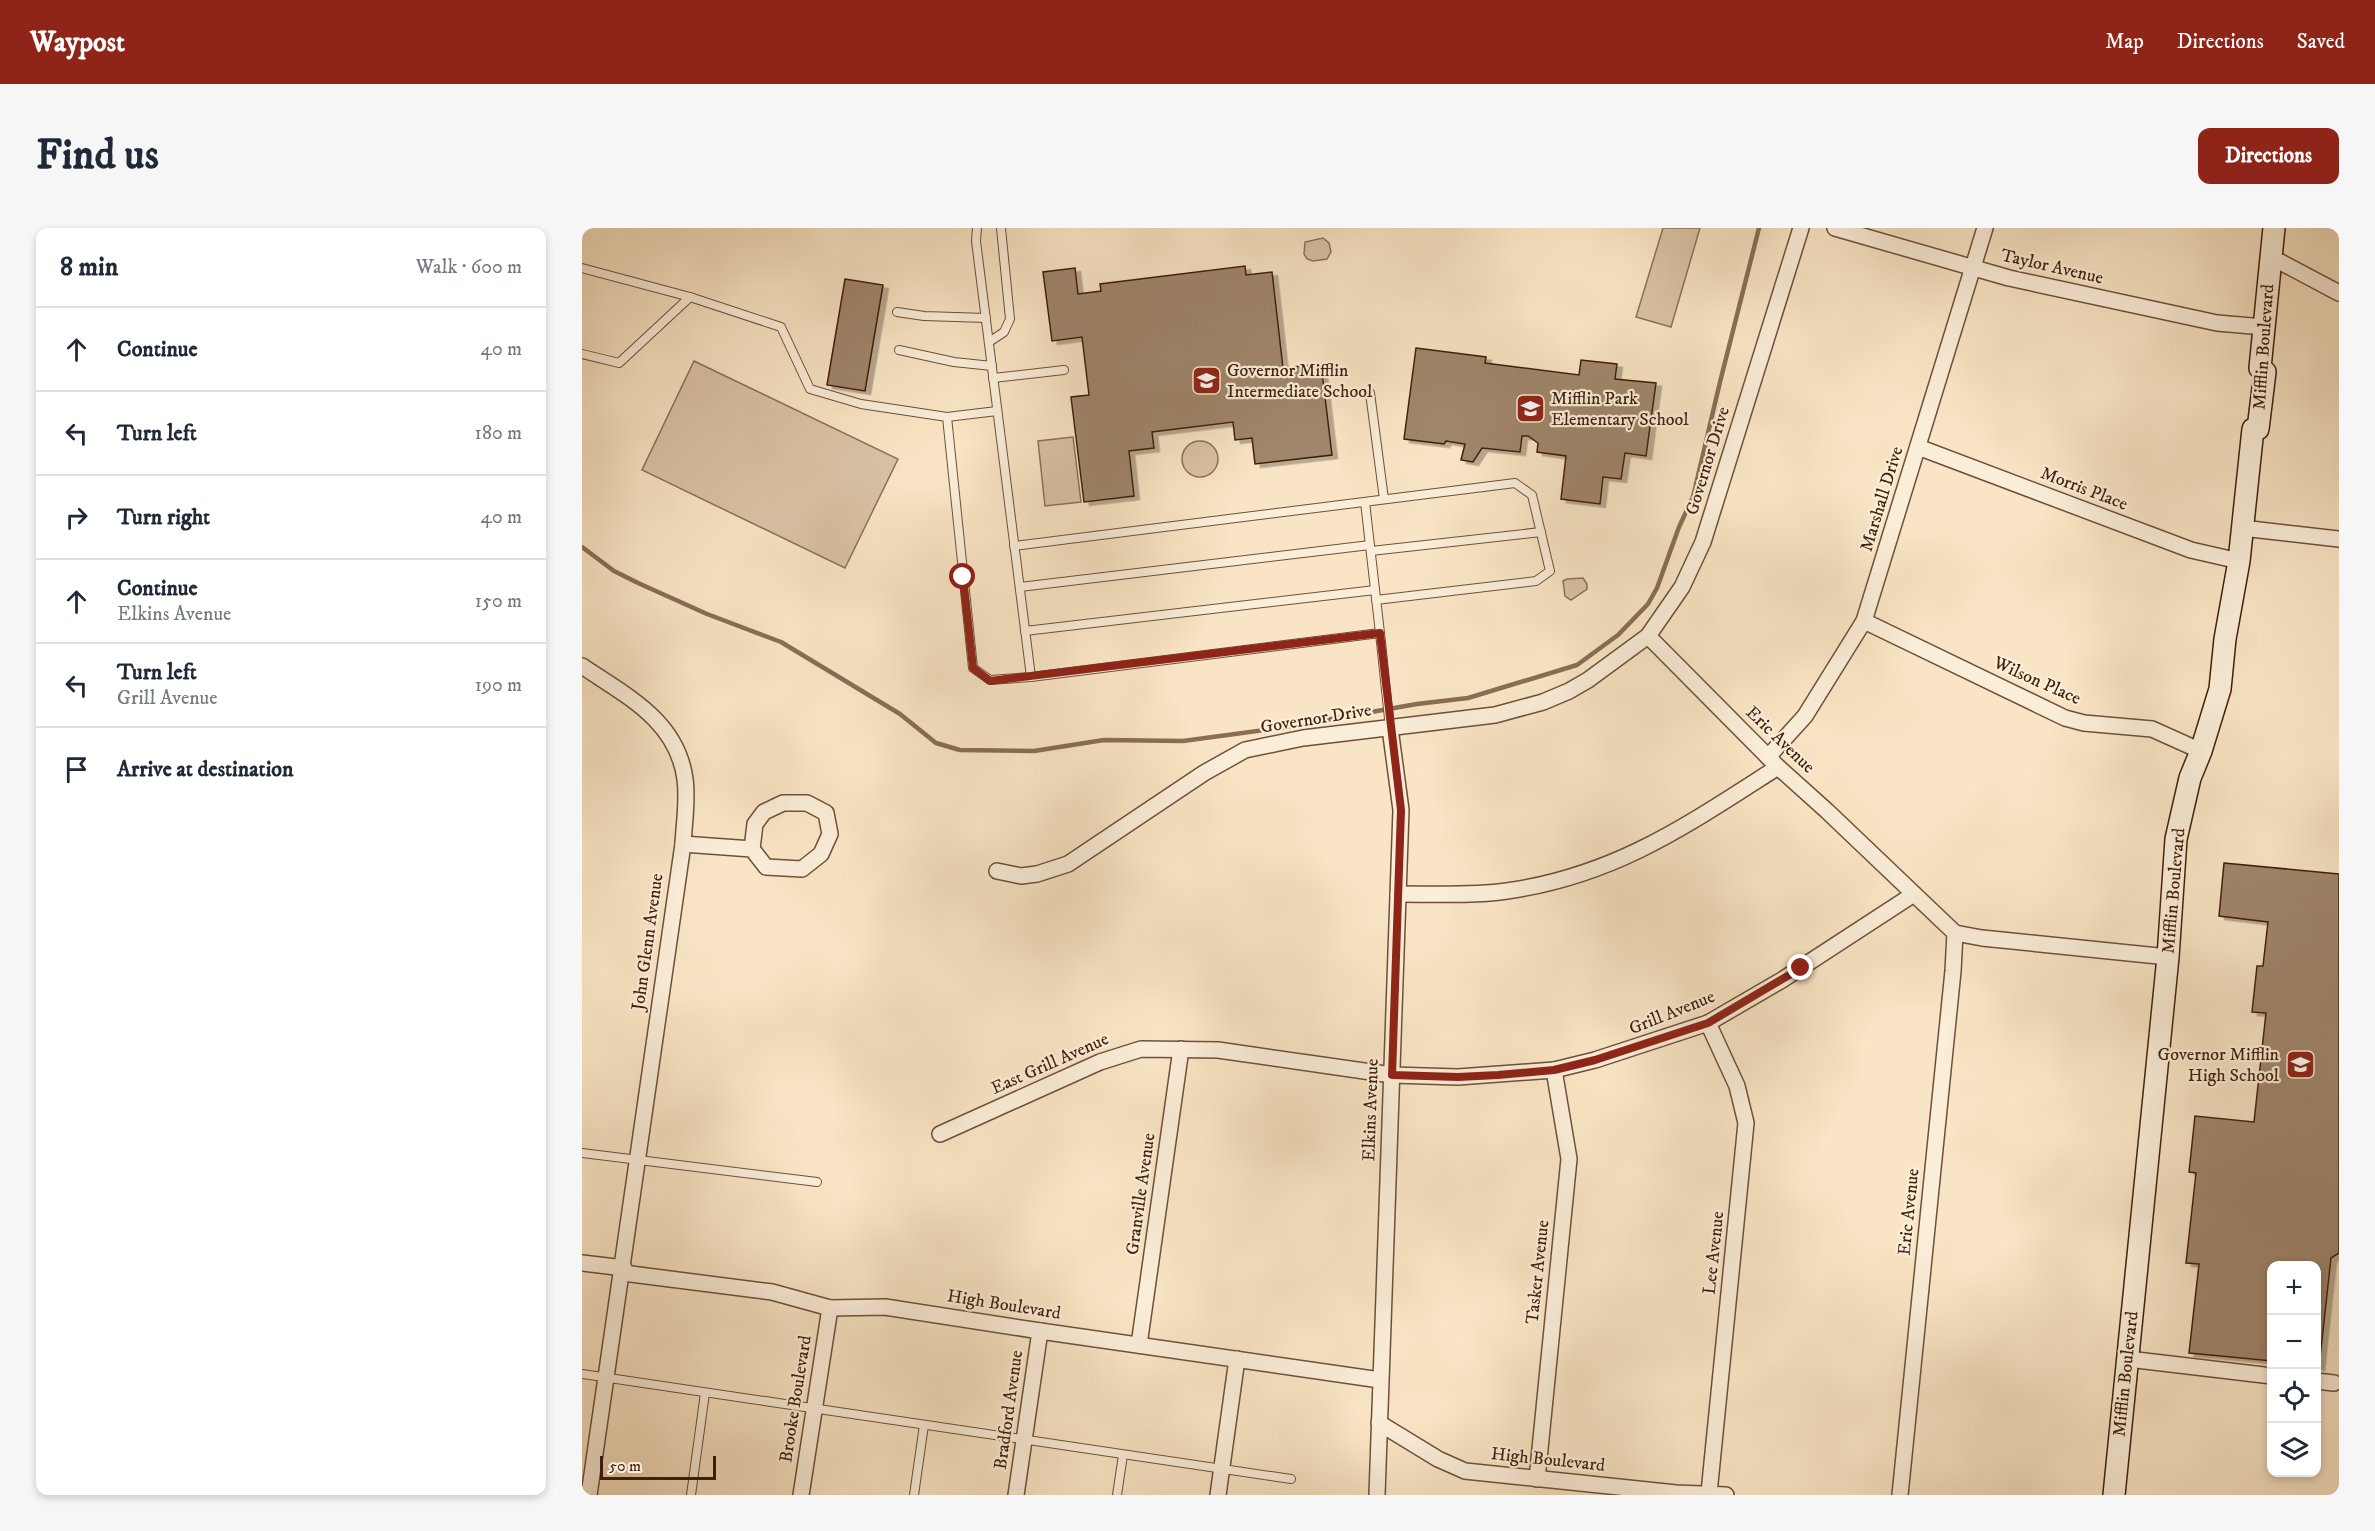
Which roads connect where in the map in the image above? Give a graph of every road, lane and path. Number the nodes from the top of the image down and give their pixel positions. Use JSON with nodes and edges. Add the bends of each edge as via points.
{"nodes":[{"id":1,"x":977,"y":228,"type":"edge"},
{"id":2,"x":1001,"y":228,"type":"edge"},
{"id":3,"x":1801,"y":228,"type":"edge"},
{"id":4,"x":1835,"y":228,"type":"edge"},
{"id":5,"x":1985,"y":228,"type":"edge"},
{"id":6,"x":2274,"y":228,"type":"edge"},
{"id":7,"x":2271,"y":257,"type":"junction"},
{"id":8,"x":582,"y":268,"type":"edge"},
{"id":9,"x":1973,"y":268,"type":"junction"},
{"id":10,"x":2339,"y":293,"type":"edge"},
{"id":11,"x":690,"y":297,"type":"junction"},
{"id":12,"x":897,"y":312,"type":"dead end"},
{"id":13,"x":986,"y":318,"type":"junction"},
{"id":14,"x":2264,"y":327,"type":"junction"},
{"id":15,"x":989,"y":342,"type":"junction"},
{"id":16,"x":899,"y":350,"type":"dead end"},
{"id":17,"x":582,"y":354,"type":"edge"},
{"id":18,"x":992,"y":366,"type":"junction"},
{"id":19,"x":1064,"y":370,"type":"dead end"},
{"id":20,"x":993,"y":378,"type":"junction"},
{"id":21,"x":1370,"y":393,"type":"dead end"},
{"id":22,"x":998,"y":411,"type":"junction"},
{"id":23,"x":946,"y":417,"type":"junction"},
{"id":24,"x":1918,"y":447,"type":"junction"},
{"id":25,"x":1384,"y":499,"type":"junction"},
{"id":26,"x":1365,"y":502,"type":"junction"},
{"id":27,"x":2242,"y":528,"type":"junction"},
{"id":28,"x":1541,"y":532,"type":"junction"},
{"id":29,"x":2339,"y":539,"type":"edge"},
{"id":30,"x":1014,"y":546,"type":"junction"},
{"id":31,"x":1371,"y":548,"type":"junction"},
{"id":32,"x":2239,"y":561,"type":"junction"},
{"id":33,"x":1020,"y":587,"type":"junction"},
{"id":34,"x":1375,"y":590,"type":"junction"},
{"id":35,"x":1376,"y":600,"type":"junction"},
{"id":36,"x":1864,"y":621,"type":"junction"},
{"id":37,"x":1025,"y":631,"type":"junction"},
{"id":38,"x":1380,"y":633,"type":"junction"},
{"id":39,"x":1648,"y":636,"type":"junction"},
{"id":40,"x":582,"y":666,"type":"edge"},
{"id":41,"x":1031,"y":677,"type":"junction"},
{"id":42,"x":1390,"y":728,"type":"junction"},
{"id":43,"x":2201,"y":751,"type":"junction"},
{"id":44,"x":1773,"y":762,"type":"junction"},
{"id":45,"x":682,"y":844,"type":"junction"},
{"id":46,"x":752,"y":849,"type":"junction"},
{"id":47,"x":997,"y":871,"type":"dead end"},
{"id":48,"x":1398,"y":894,"type":"junction"},
{"id":49,"x":1914,"y":894,"type":"junction"},
{"id":50,"x":1955,"y":933,"type":"junction"},
{"id":51,"x":2168,"y":957,"type":"junction"},
{"id":52,"x":1708,"y":1023,"type":"junction"},
{"id":53,"x":1181,"y":1049,"type":"junction"},
{"id":54,"x":1554,"y":1070,"type":"junction"},
{"id":55,"x":1392,"y":1075,"type":"junction"},
{"id":56,"x":940,"y":1134,"type":"dead end"},
{"id":57,"x":582,"y":1153,"type":"edge"},
{"id":58,"x":637,"y":1160,"type":"junction"},
{"id":59,"x":817,"y":1182,"type":"dead end"},
{"id":60,"x":582,"y":1263,"type":"edge"},
{"id":61,"x":623,"y":1271,"type":"junction"},
{"id":62,"x":830,"y":1308,"type":"junction"},
{"id":63,"x":1040,"y":1331,"type":"junction"},
{"id":64,"x":1139,"y":1345,"type":"junction"},
{"id":65,"x":1237,"y":1359,"type":"junction"},
{"id":66,"x":2128,"y":1359,"type":"junction"},
{"id":67,"x":582,"y":1374,"type":"edge"},
{"id":68,"x":2267,"y":1376,"type":"edge"},
{"id":69,"x":606,"y":1377,"type":"junction"},
{"id":70,"x":1380,"y":1380,"type":"junction"},
{"id":71,"x":2321,"y":1382,"type":"edge"},
{"id":72,"x":2336,"y":1384,"type":"edge"},
{"id":73,"x":705,"y":1393,"type":"junction"},
{"id":74,"x":815,"y":1409,"type":"junction"},
{"id":75,"x":1379,"y":1423,"type":"junction"},
{"id":76,"x":924,"y":1425,"type":"junction"},
{"id":77,"x":1024,"y":1440,"type":"junction"},
{"id":78,"x":1123,"y":1455,"type":"junction"},
{"id":79,"x":1221,"y":1468,"type":"junction"},
{"id":80,"x":1291,"y":1479,"type":"dead end"},
{"id":81,"x":1538,"y":1479,"type":"junction"},
{"id":82,"x":1709,"y":1493,"type":"junction"},
{"id":83,"x":590,"y":1495,"type":"edge"},
{"id":84,"x":691,"y":1495,"type":"edge"},
{"id":85,"x":801,"y":1495,"type":"edge"},
{"id":86,"x":914,"y":1495,"type":"edge"},
{"id":87,"x":1016,"y":1495,"type":"edge"},
{"id":88,"x":1117,"y":1495,"type":"edge"},
{"id":89,"x":1218,"y":1495,"type":"edge"},
{"id":90,"x":1377,"y":1495,"type":"edge"},
{"id":91,"x":1726,"y":1495,"type":"edge"},
{"id":92,"x":1900,"y":1495,"type":"edge"},
{"id":93,"x":2114,"y":1495,"type":"edge"}],
"edges":[{"from":1,"to":13,"type":"lane"},
{"from":2,"to":15,"type":"lane","via":[[1010,319],[1004,332]]},
{"from":3,"to":39,"type":"street","name":"Governor Drive","via":[[1703,542],[1682,587]]},
{"from":4,"to":9,"type":"street","name":"Taylor Avenue"},
{"from":5,"to":9,"type":"street","name":"Marshall Drive"},
{"from":6,"to":7,"type":"street","name":"Mifflin Boulevard"},
{"from":7,"to":10,"type":"street"},
{"from":7,"to":14,"type":"street","name":"Mifflin Boulevard"},
{"from":8,"to":11,"type":"lane"},
{"from":9,"to":14,"type":"street","name":"Taylor Avenue","via":[[2217,323]]},
{"from":9,"to":24,"type":"street","name":"Marshall Drive"},
{"from":11,"to":17,"type":"lane","via":[[619,363]]},
{"from":11,"to":23,"type":"lane","via":[[781,327],[810,389],[861,404]]},
{"from":12,"to":13,"type":"lane"},
{"from":13,"to":15,"type":"lane"},
{"from":14,"to":27,"type":"street","name":"Mifflin Boulevard","via":[[2260,369],[2265,372],[2258,429],[2253,429]]},
{"from":15,"to":18,"type":"lane"},
{"from":16,"to":18,"type":"lane"},
{"from":18,"to":20,"type":"lane"},
{"from":19,"to":20,"type":"lane"},
{"from":20,"to":22,"type":"lane"},
{"from":21,"to":25,"type":"lane"},
{"from":22,"to":23,"type":"lane"},
{"from":22,"to":30,"type":"lane"},
{"from":23,"to":41,"type":"lane","via":[[973,668],[990,681]]},
{"from":24,"to":32,"type":"street","name":"Morris Place","via":[[2191,550]]},
{"from":24,"to":36,"type":"street","name":"Marshall Drive"},
{"from":25,"to":26,"type":"lane"},
{"from":25,"to":28,"type":"lane","via":[[1515,483],[1533,495]]},
{"from":26,"to":30,"type":"lane"},
{"from":26,"to":31,"type":"lane"},
{"from":27,"to":29,"type":"street"},
{"from":27,"to":32,"type":"street","name":"Mifflin Boulevard"},
{"from":28,"to":31,"type":"lane"},
{"from":28,"to":35,"type":"lane","via":[[1550,571],[1536,581]]},
{"from":30,"to":33,"type":"lane"},
{"from":31,"to":33,"type":"lane"},
{"from":31,"to":34,"type":"lane"},
{"from":32,"to":43,"type":"street","name":"Mifflin Boulevard","via":[[2220,689]]},
{"from":33,"to":37,"type":"lane"},
{"from":34,"to":35,"type":"lane"},
{"from":34,"to":37,"type":"lane"},
{"from":35,"to":38,"type":"lane"},
{"from":36,"to":43,"type":"street","name":"Wilson Place","via":[[2065,718],[2152,729]]},
{"from":36,"to":44,"type":"street","name":"Marshall Drive"},
{"from":37,"to":41,"type":"lane"},
{"from":38,"to":41,"type":"lane"},
{"from":38,"to":42,"type":"lane"},
{"from":39,"to":42,"type":"street","name":"Governor Drive","via":[[1588,680],[1543,702],[1471,719]]},
{"from":39,"to":44,"type":"street","name":"Eric Avenue"},
{"from":40,"to":45,"type":"street","name":"John Glenn Avenue","via":[[663,725],[678,753],[685,779]]},
{"from":42,"to":47,"type":"street","name":"Governor Drive","via":[[1303,738],[1245,750],[1068,864],[1022,876]]},
{"from":42,"to":48,"type":"street","name":"Elkins Avenue","via":[[1401,810]]},
{"from":43,"to":51,"type":"street","name":"Mifflin Boulevard","via":[[2190,778],[2176,839]]},
{"from":44,"to":48,"type":"street","name":"Marshall Drive","via":[[1680,829],[1600,869],[1505,891]]},
{"from":44,"to":49,"type":"street","name":"Eric Avenue"},
{"from":45,"to":46,"type":"street"},
{"from":45,"to":58,"type":"street","name":"John Glenn Avenue"},
{"from":46,"to":46,"type":"street","via":[[766,867],[802,868],[821,854],[830,834],[826,813],[807,802],[783,803],[764,812],[755,824]]},
{"from":48,"to":55,"type":"street","name":"Elkins Avenue"},
{"from":49,"to":50,"type":"street"},
{"from":49,"to":52,"type":"street","name":"Grill Avenue"},
{"from":50,"to":51,"type":"street"},
{"from":50,"to":92,"type":"street","name":"Eric Avenue"},
{"from":51,"to":66,"type":"street","name":"Mifflin Boulevard"},
{"from":52,"to":54,"type":"street","name":"Grill Avenue","via":[[1624,1052]]},
{"from":52,"to":82,"type":"street","name":"Lee Avenue","via":[[1737,1086],[1746,1123]]},
{"from":53,"to":55,"type":"street","name":"Grill Avenue","via":[[1218,1050]]},
{"from":53,"to":56,"type":"street","name":"East Grill Avenue","via":[[1141,1049],[1119,1054]]},
{"from":53,"to":64,"type":"street","name":"Granville Avenue"},
{"from":54,"to":55,"type":"street","name":"Grill Avenue","via":[[1458,1077]]},
{"from":54,"to":81,"type":"street","name":"Tasker Avenue","via":[[1569,1159]]},
{"from":55,"to":70,"type":"street","name":"Elkins Avenue"},
{"from":57,"to":58,"type":"lane"},
{"from":58,"to":59,"type":"lane"},
{"from":58,"to":61,"type":"street","name":"John Glenn Avenue"},
{"from":60,"to":61,"type":"street","name":"High Boulevard"},
{"from":61,"to":62,"type":"street","name":"High Boulevard","via":[[772,1292]]},
{"from":61,"to":69,"type":"street","name":"John Glenn Avenue"},
{"from":62,"to":63,"type":"street","name":"High Boulevard","via":[[885,1307]]},
{"from":62,"to":74,"type":"street","name":"Brooke Boulevard"},
{"from":63,"to":64,"type":"street","name":"High Boulevard"},
{"from":63,"to":77,"type":"street","name":"Bradford Avenue"},
{"from":64,"to":65,"type":"street","name":"High Boulevard"},
{"from":65,"to":70,"type":"street","name":"High Boulevard"},
{"from":65,"to":79,"type":"street"},
{"from":66,"to":68,"type":"street"},
{"from":66,"to":93,"type":"street","name":"Mifflin Boulevard"},
{"from":67,"to":69,"type":"lane"},
{"from":69,"to":73,"type":"lane"},
{"from":69,"to":83,"type":"street","name":"John Glenn Avenue"},
{"from":70,"to":75,"type":"street","name":"Elkins Avenue"},
{"from":71,"to":72,"type":"street"},
{"from":73,"to":74,"type":"lane"},
{"from":73,"to":84,"type":"lane"},
{"from":74,"to":76,"type":"lane"},
{"from":74,"to":85,"type":"street","name":"Brooke Boulevard"},
{"from":75,"to":81,"type":"street","name":"High Boulevard","via":[[1465,1471]]},
{"from":75,"to":90,"type":"street","name":"Elkins Avenue"},
{"from":76,"to":77,"type":"lane"},
{"from":76,"to":86,"type":"lane"},
{"from":77,"to":78,"type":"lane"},
{"from":77,"to":87,"type":"street","name":"Bradford Avenue"},
{"from":78,"to":79,"type":"lane"},
{"from":78,"to":88,"type":"lane"},
{"from":79,"to":80,"type":"lane"},
{"from":79,"to":89,"type":"street"},
{"from":81,"to":82,"type":"street","name":"High Boulevard"},
{"from":82,"to":91,"type":"street","name":"High Boulevard"}]}
